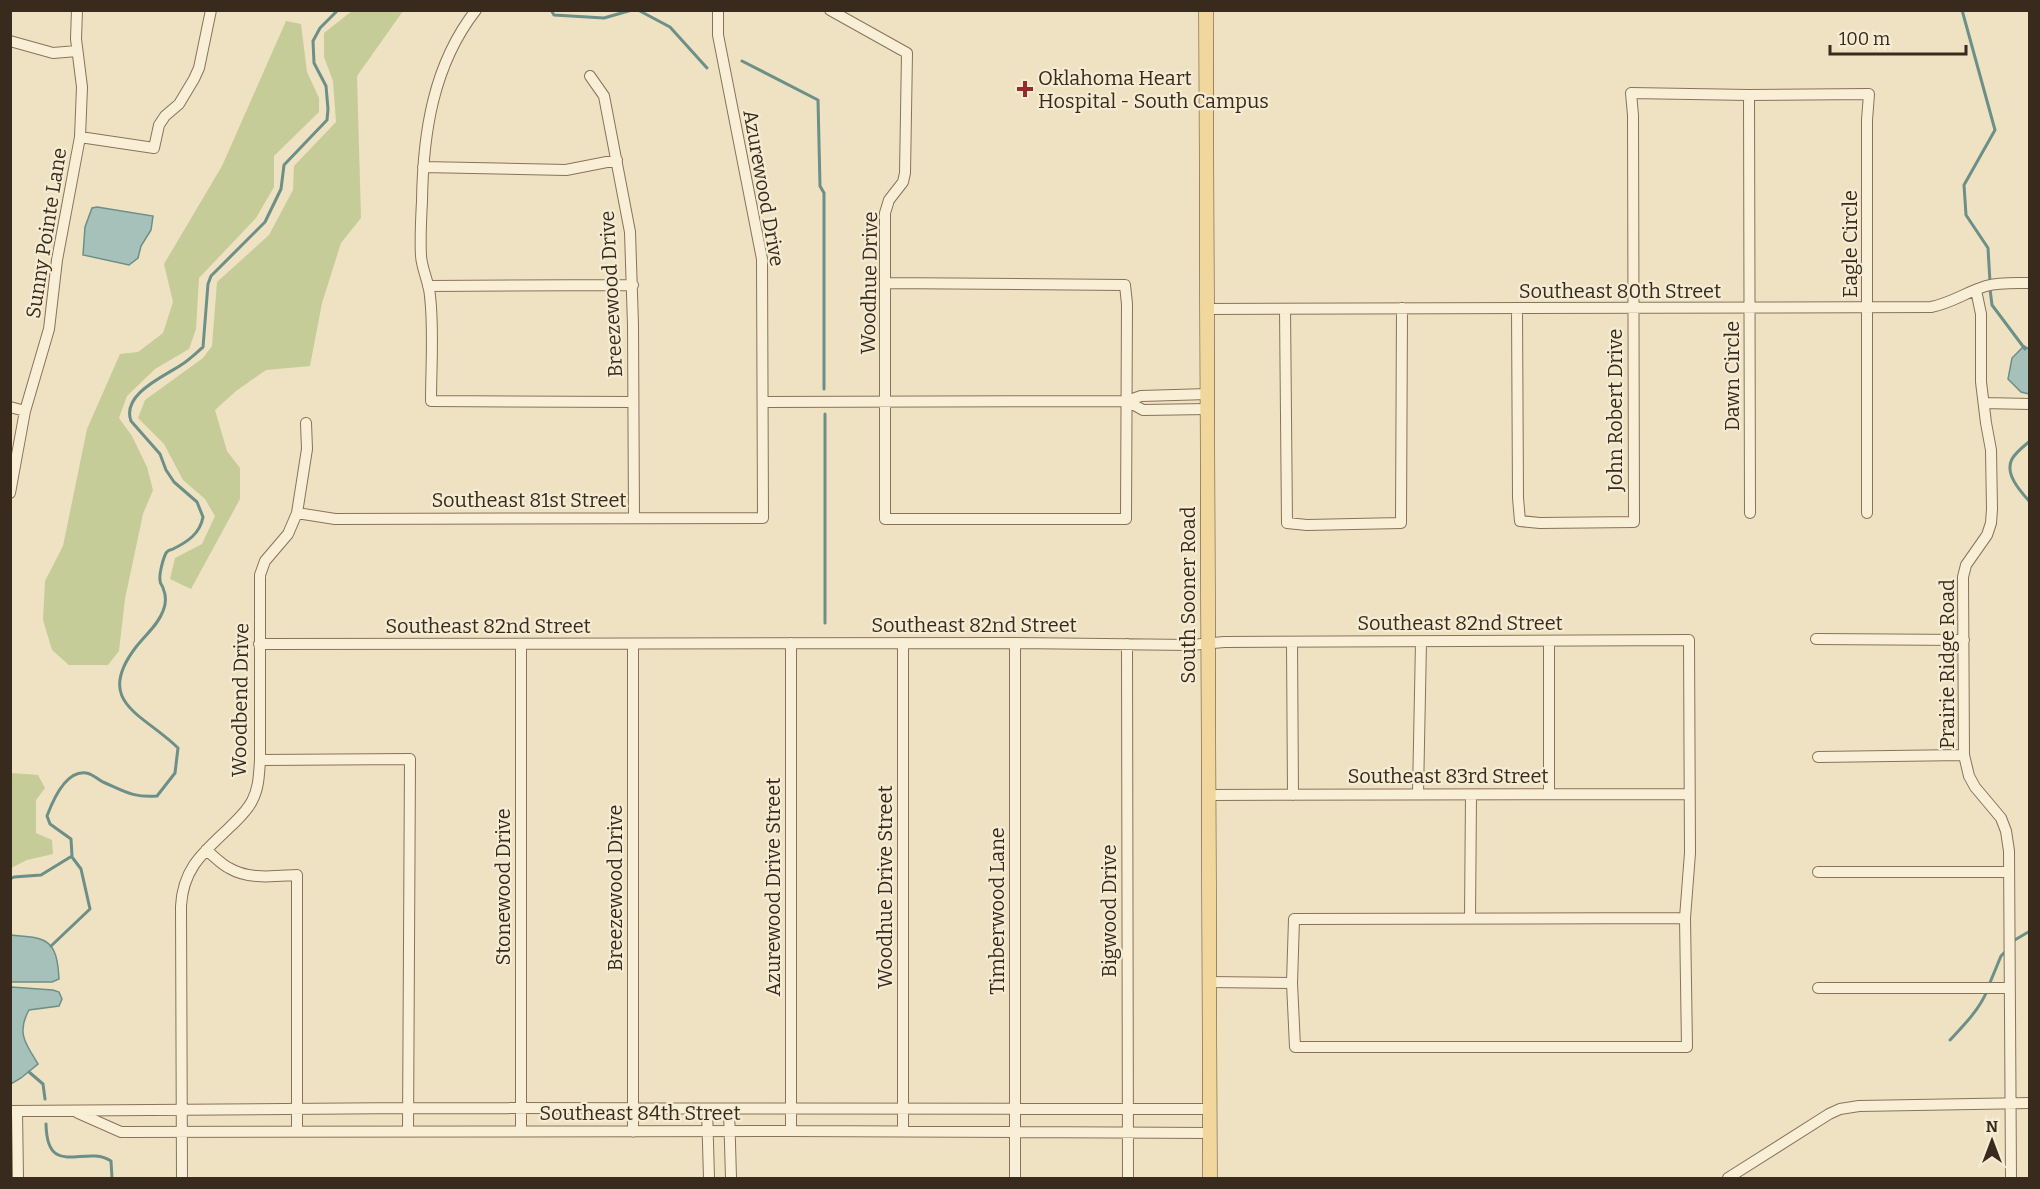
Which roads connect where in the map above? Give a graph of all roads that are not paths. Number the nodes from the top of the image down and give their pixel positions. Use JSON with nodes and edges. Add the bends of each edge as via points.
{"nodes":[{"id":1,"x":77,"y":10,"type":"edge"},
{"id":2,"x":211,"y":10,"type":"edge"},
{"id":3,"x":476,"y":10,"type":"edge"},
{"id":4,"x":718,"y":10,"type":"edge"},
{"id":5,"x":830,"y":10,"type":"edge"},
{"id":6,"x":1206,"y":10,"type":"edge"},
{"id":7,"x":10,"y":41,"type":"edge"},
{"id":8,"x":76,"y":51,"type":"junction"},
{"id":9,"x":590,"y":76,"type":"dead end"},
{"id":10,"x":1749,"y":95,"type":"junction"},
{"id":11,"x":80,"y":137,"type":"junction"},
{"id":12,"x":617,"y":160,"type":"junction"},
{"id":13,"x":423,"y":167,"type":"junction"},
{"id":14,"x":885,"y":283,"type":"junction"},
{"id":15,"x":2028,"y":283,"type":"edge"},
{"id":16,"x":633,"y":285,"type":"junction"},
{"id":17,"x":428,"y":286,"type":"junction"},
{"id":18,"x":1980,"y":288,"type":"junction"},
{"id":19,"x":1868,"y":306,"type":"junction"},
{"id":20,"x":1402,"y":308,"type":"junction"},
{"id":21,"x":1207,"y":309,"type":"junction"},
{"id":22,"x":1285,"y":309,"type":"junction"},
{"id":23,"x":1517,"y":309,"type":"junction"},
{"id":24,"x":1633,"y":309,"type":"junction"},
{"id":25,"x":1749,"y":309,"type":"junction"},
{"id":26,"x":1208,"y":394,"type":"junction"},
{"id":27,"x":885,"y":401,"type":"junction"},
{"id":28,"x":1127,"y":401,"type":"junction"},
{"id":29,"x":633,"y":402,"type":"junction"},
{"id":30,"x":763,"y":402,"type":"junction"},
{"id":31,"x":1984,"y":404,"type":"junction"},
{"id":32,"x":2030,"y":404,"type":"edge"},
{"id":33,"x":10,"y":407,"type":"edge"},
{"id":34,"x":1208,"y":409,"type":"junction"},
{"id":35,"x":26,"y":411,"type":"junction"},
{"id":36,"x":306,"y":423,"type":"dead end"},
{"id":37,"x":10,"y":493,"type":"edge"},
{"id":38,"x":297,"y":513,"type":"junction"},
{"id":39,"x":1750,"y":513,"type":"dead end"},
{"id":40,"x":1867,"y":513,"type":"dead end"},
{"id":41,"x":634,"y":518,"type":"junction"},
{"id":42,"x":763,"y":518,"type":"joint"},
{"id":43,"x":1816,"y":639,"type":"dead end"},
{"id":44,"x":1964,"y":640,"type":"junction"},
{"id":45,"x":1549,"y":641,"type":"junction"},
{"id":46,"x":1292,"y":642,"type":"junction"},
{"id":47,"x":1420,"y":642,"type":"junction"},
{"id":48,"x":1015,"y":643,"type":"junction"},
{"id":49,"x":1208,"y":643,"type":"junction"},
{"id":50,"x":259,"y":644,"type":"junction"},
{"id":51,"x":520,"y":644,"type":"junction"},
{"id":52,"x":633,"y":644,"type":"junction"},
{"id":53,"x":791,"y":644,"type":"junction"},
{"id":54,"x":903,"y":644,"type":"junction"},
{"id":55,"x":1127,"y":644,"type":"junction"},
{"id":56,"x":1964,"y":755,"type":"junction"},
{"id":57,"x":1818,"y":757,"type":"dead end"},
{"id":58,"x":260,"y":760,"type":"junction"},
{"id":59,"x":1418,"y":794,"type":"junction"},
{"id":60,"x":1549,"y":794,"type":"junction"},
{"id":61,"x":1688,"y":794,"type":"junction"},
{"id":62,"x":1208,"y":795,"type":"junction"},
{"id":63,"x":1293,"y":795,"type":"junction"},
{"id":64,"x":1471,"y":795,"type":"junction"},
{"id":65,"x":206,"y":850,"type":"junction"},
{"id":66,"x":2009,"y":872,"type":"junction"},
{"id":67,"x":1818,"y":873,"type":"dead end"},
{"id":68,"x":1470,"y":918,"type":"junction"},
{"id":69,"x":1685,"y":918,"type":"junction"},
{"id":70,"x":1209,"y":982,"type":"junction"},
{"id":71,"x":1292,"y":983,"type":"junction"},
{"id":72,"x":1818,"y":988,"type":"dead end"},
{"id":73,"x":2009,"y":988,"type":"junction"},
{"id":74,"x":2010,"y":1103,"type":"junction"},
{"id":75,"x":2030,"y":1103,"type":"edge"},
{"id":76,"x":408,"y":1108,"type":"junction"},
{"id":77,"x":903,"y":1108,"type":"junction"},
{"id":78,"x":182,"y":1109,"type":"junction"},
{"id":79,"x":297,"y":1109,"type":"junction"},
{"id":80,"x":521,"y":1109,"type":"junction"},
{"id":81,"x":632,"y":1109,"type":"junction"},
{"id":82,"x":707,"y":1109,"type":"junction"},
{"id":83,"x":729,"y":1109,"type":"junction"},
{"id":84,"x":791,"y":1109,"type":"junction"},
{"id":85,"x":1210,"y":1109,"type":"junction"},
{"id":86,"x":1015,"y":1110,"type":"junction"},
{"id":87,"x":1127,"y":1110,"type":"junction"},
{"id":88,"x":14,"y":1111,"type":"edge"},
{"id":89,"x":75,"y":1112,"type":"junction"},
{"id":90,"x":297,"y":1131,"type":"junction"},
{"id":91,"x":408,"y":1131,"type":"junction"},
{"id":92,"x":521,"y":1131,"type":"junction"},
{"id":93,"x":633,"y":1131,"type":"junction"},
{"id":94,"x":707,"y":1131,"type":"junction"},
{"id":95,"x":730,"y":1131,"type":"junction"},
{"id":96,"x":791,"y":1131,"type":"junction"},
{"id":97,"x":903,"y":1131,"type":"junction"},
{"id":98,"x":182,"y":1132,"type":"junction"},
{"id":99,"x":1015,"y":1133,"type":"junction"},
{"id":100,"x":1128,"y":1133,"type":"junction"},
{"id":101,"x":1210,"y":1133,"type":"junction"},
{"id":102,"x":18,"y":1179,"type":"edge"},
{"id":103,"x":182,"y":1179,"type":"edge"},
{"id":104,"x":709,"y":1179,"type":"edge"},
{"id":105,"x":731,"y":1179,"type":"edge"},
{"id":106,"x":1015,"y":1179,"type":"edge"},
{"id":107,"x":1128,"y":1179,"type":"edge"},
{"id":108,"x":1210,"y":1179,"type":"edge"},
{"id":109,"x":1728,"y":1179,"type":"edge"},
{"id":110,"x":2012,"y":1179,"type":"edge"}],
"edges":[{"from":1,"to":8,"type":"street","name":"Sunny Pointe Lane"},
{"from":2,"to":11,"type":"street","via":[[199,68],[179,104],[159,125],[154,148]]},
{"from":3,"to":13,"type":"street","via":[[440,77],[429,118]]},
{"from":4,"to":30,"type":"street","name":"Azurewood Drive","via":[[718,35],[762,259]]},
{"from":5,"to":14,"type":"street","name":"Woodhue Drive","via":[[907,53],[905,173],[885,213]]},
{"from":6,"to":21,"type":"main road","name":"South Sooner Road"},
{"from":7,"to":8,"type":"street","via":[[53,53]]},
{"from":8,"to":11,"type":"street","name":"Sunny Pointe Lane","via":[[82,87]]},
{"from":9,"to":12,"type":"street","name":"Breezewood Drive","via":[[604,96]]},
{"from":10,"to":19,"type":"street","name":"Eagle Circle","via":[[1869,94]]},
{"from":10,"to":24,"type":"street","name":"John Robert Drive","via":[[1630,93]]},
{"from":10,"to":25,"type":"street","name":"Dawn Circle"},
{"from":11,"to":35,"type":"street","name":"Sunny Pointe Lane","via":[[57,260],[49,329]]},
{"from":12,"to":13,"type":"street","via":[[567,170]]},
{"from":12,"to":16,"type":"street","name":"Breezewood Drive","via":[[629,224]]},
{"from":13,"to":17,"type":"street","via":[[421,255]]},
{"from":14,"to":27,"type":"street","name":"Woodhue Drive"},
{"from":14,"to":28,"type":"street","via":[[1125,285]]},
{"from":15,"to":18,"type":"street","name":"Southeast 80th Street"},
{"from":16,"to":17,"type":"street"},
{"from":16,"to":29,"type":"street","name":"Breezewood Drive"},
{"from":17,"to":29,"type":"street","via":[[431,401]]},
{"from":18,"to":19,"type":"street","name":"Southeast 80th Street","via":[[1931,307]]},
{"from":18,"to":31,"type":"street","name":"Prairie Ridge Road"},
{"from":19,"to":25,"type":"street","name":"Southeast 80th Street"},
{"from":19,"to":40,"type":"street","name":"Eagle Circle"},
{"from":20,"to":22,"type":"street","name":"Southeast 80th Street"},
{"from":20,"to":22,"type":"street","via":[[1401,524],[1307,525],[1287,523]]},
{"from":20,"to":23,"type":"street","name":"Southeast 80th Street"},
{"from":21,"to":22,"type":"street","name":"Southeast 80th Street"},
{"from":21,"to":26,"type":"main road","name":"South Sooner Road"},
{"from":23,"to":24,"type":"street","name":"Southeast 80th Street"},
{"from":23,"to":24,"type":"street","name":"John Robert Drive","via":[[1520,521],[1540,523],[1634,522]]},
{"from":24,"to":25,"type":"street","name":"Southeast 80th Street"},
{"from":25,"to":39,"type":"street","name":"Dawn Circle"},
{"from":26,"to":28,"type":"street","via":[[1141,396]]},
{"from":26,"to":34,"type":"main road","name":"South Sooner Road"},
{"from":27,"to":28,"type":"street"},
{"from":27,"to":28,"type":"street","name":"Woodhue Drive","via":[[885,519],[1126,519]]},
{"from":27,"to":30,"type":"street"},
{"from":28,"to":34,"type":"street","via":[[1143,410]]},
{"from":29,"to":41,"type":"street","name":"Breezewood Drive"},
{"from":30,"to":42,"type":"street","name":"Azurewood Drive"},
{"from":31,"to":32,"type":"street"},
{"from":31,"to":44,"type":"street","name":"Prairie Ridge Road","via":[[1991,450],[1991,523],[1966,565]]},
{"from":33,"to":35,"type":"street"},
{"from":34,"to":49,"type":"main road","name":"South Sooner Road"},
{"from":35,"to":37,"type":"street","name":"Sunny Pointe Lane"},
{"from":36,"to":38,"type":"street","name":"Woodbend Drive","via":[[307,449]]},
{"from":38,"to":41,"type":"street","name":"Southeast 81st Street","via":[[335,519]]},
{"from":38,"to":50,"type":"street","name":"Woodbend Drive","via":[[285,540],[261,568]]},
{"from":41,"to":42,"type":"street","name":"Southeast 81st Street"},
{"from":43,"to":44,"type":"street"},
{"from":44,"to":56,"type":"street","name":"Prairie Ridge Road"},
{"from":45,"to":47,"type":"street","name":"Southeast 82nd Street"},
{"from":45,"to":60,"type":"street"},
{"from":45,"to":61,"type":"street","name":"Southeast 82nd Street","via":[[1689,640]]},
{"from":46,"to":47,"type":"street","name":"Southeast 82nd Street"},
{"from":46,"to":49,"type":"street","name":"Southeast 82nd Street"},
{"from":46,"to":63,"type":"street"},
{"from":47,"to":59,"type":"street"},
{"from":48,"to":54,"type":"street","name":"Southeast 82nd Street"},
{"from":48,"to":55,"type":"street","name":"Southeast 82nd Street"},
{"from":48,"to":86,"type":"street","name":"Timberwood Lane"},
{"from":49,"to":55,"type":"street","name":"Southeast 82nd Street"},
{"from":49,"to":62,"type":"main road","name":"South Sooner Road"},
{"from":50,"to":51,"type":"street","name":"Southeast 82nd Street"},
{"from":50,"to":58,"type":"street","name":"Woodbend Drive"},
{"from":51,"to":52,"type":"street","name":"Southeast 82nd Street"},
{"from":51,"to":80,"type":"street","name":"Stonewood Drive"},
{"from":52,"to":53,"type":"street","name":"Southeast 82nd Street"},
{"from":52,"to":81,"type":"street","name":"Breezewood Drive"},
{"from":53,"to":54,"type":"street","name":"Southeast 82nd Street"},
{"from":53,"to":84,"type":"street","name":"Azurewood Drive Street"},
{"from":54,"to":77,"type":"street","name":"Woodhue Drive Street"},
{"from":55,"to":87,"type":"street","name":"Bigwood Drive"},
{"from":56,"to":57,"type":"street"},
{"from":56,"to":66,"type":"street","name":"Prairie Ridge Road","via":[[1972,781],[2001,818],[2009,851]]},
{"from":58,"to":65,"type":"street","name":"Woodbend Drive","via":[[258,786],[251,802]]},
{"from":58,"to":76,"type":"street","via":[[410,759]]},
{"from":59,"to":63,"type":"street","name":"Southeast 83rd Street"},
{"from":59,"to":64,"type":"street","name":"Southeast 83rd Street"},
{"from":60,"to":61,"type":"street","name":"Southeast 83rd Street"},
{"from":60,"to":64,"type":"street","name":"Southeast 83rd Street"},
{"from":61,"to":69,"type":"street","via":[[1690,854]]},
{"from":62,"to":63,"type":"street","name":"Southeast 83rd Street"},
{"from":62,"to":70,"type":"main road","name":"South Sooner Road"},
{"from":64,"to":68,"type":"street"},
{"from":65,"to":78,"type":"street","name":"Woodbend Drive","via":[[192,866],[181,897]]},
{"from":65,"to":79,"type":"street","via":[[237,872],[297,876]]},
{"from":66,"to":67,"type":"street"},
{"from":66,"to":73,"type":"street","name":"Prairie Ridge Road"},
{"from":68,"to":69,"type":"street"},
{"from":68,"to":71,"type":"street","via":[[1294,919]]},
{"from":69,"to":71,"type":"street","via":[[1687,1047],[1295,1047]]},
{"from":70,"to":71,"type":"street"},
{"from":70,"to":85,"type":"main road","name":"South Sooner Road"},
{"from":72,"to":73,"type":"street"},
{"from":73,"to":74,"type":"street","name":"Prairie Ridge Road"},
{"from":74,"to":75,"type":"street"},
{"from":74,"to":109,"type":"street","via":[[1840,1109]]},
{"from":74,"to":110,"type":"street","name":"Prairie Ridge Road"},
{"from":76,"to":79,"type":"street","name":"Southeast 84th Street"},
{"from":76,"to":80,"type":"street","name":"Southeast 84th Street"},
{"from":76,"to":91,"type":"street"},
{"from":77,"to":84,"type":"street","name":"Southeast 84th Street"},
{"from":77,"to":86,"type":"street","name":"Southeast 84th Street"},
{"from":77,"to":97,"type":"street","name":"Woodhue Drive Street"},
{"from":78,"to":79,"type":"street","name":"Southeast 84th Street"},
{"from":78,"to":89,"type":"street","name":"Southeast 84th Street"},
{"from":78,"to":98,"type":"street","name":"Woodbend Drive"},
{"from":79,"to":90,"type":"street"},
{"from":80,"to":81,"type":"street","name":"Southeast 84th Street"},
{"from":80,"to":92,"type":"street","name":"Stonewood Drive"},
{"from":81,"to":82,"type":"street","name":"Southeast 84th Street"},
{"from":81,"to":93,"type":"street","name":"Breezewood Drive"},
{"from":82,"to":83,"type":"street","name":"Southeast 84th Street"},
{"from":82,"to":94,"type":"street"},
{"from":83,"to":84,"type":"street","name":"Southeast 84th Street"},
{"from":83,"to":95,"type":"street"},
{"from":84,"to":96,"type":"street","name":"Azurewood Drive Street"},
{"from":85,"to":87,"type":"street","name":"Southeast 84th Street"},
{"from":85,"to":101,"type":"main road","name":"South Sooner Road"},
{"from":86,"to":87,"type":"street","name":"Southeast 84th Street"},
{"from":86,"to":99,"type":"street","name":"Timberwood Lane"},
{"from":87,"to":100,"type":"street","name":"Bigwood Drive"},
{"from":88,"to":89,"type":"street","name":"Southeast 84th Street"},
{"from":88,"to":102,"type":"street"},
{"from":89,"to":98,"type":"street","name":"Southeast 84th Street","via":[[121,1132]]},
{"from":90,"to":91,"type":"street","name":"Southeast 84th Street"},
{"from":90,"to":98,"type":"street","name":"Southeast 84th Street"},
{"from":91,"to":92,"type":"street","name":"Southeast 84th Street"},
{"from":92,"to":93,"type":"street","name":"Southeast 84th Street"},
{"from":93,"to":94,"type":"street","name":"Southeast 84th Street"},
{"from":94,"to":95,"type":"street","name":"Southeast 84th Street"},
{"from":94,"to":104,"type":"street"},
{"from":95,"to":96,"type":"street","name":"Southeast 84th Street"},
{"from":95,"to":105,"type":"street"},
{"from":96,"to":97,"type":"street","name":"Southeast 84th Street"},
{"from":97,"to":99,"type":"street","name":"Southeast 84th Street"},
{"from":98,"to":103,"type":"street","name":"Woodbend Drive"},
{"from":99,"to":100,"type":"street","name":"Southeast 84th Street"},
{"from":99,"to":106,"type":"street","name":"Timberwood Lane"},
{"from":100,"to":101,"type":"street","name":"Southeast 84th Street"},
{"from":100,"to":107,"type":"street","name":"Bigwood Drive"},
{"from":101,"to":108,"type":"main road","name":"South Sooner Road"}]}
